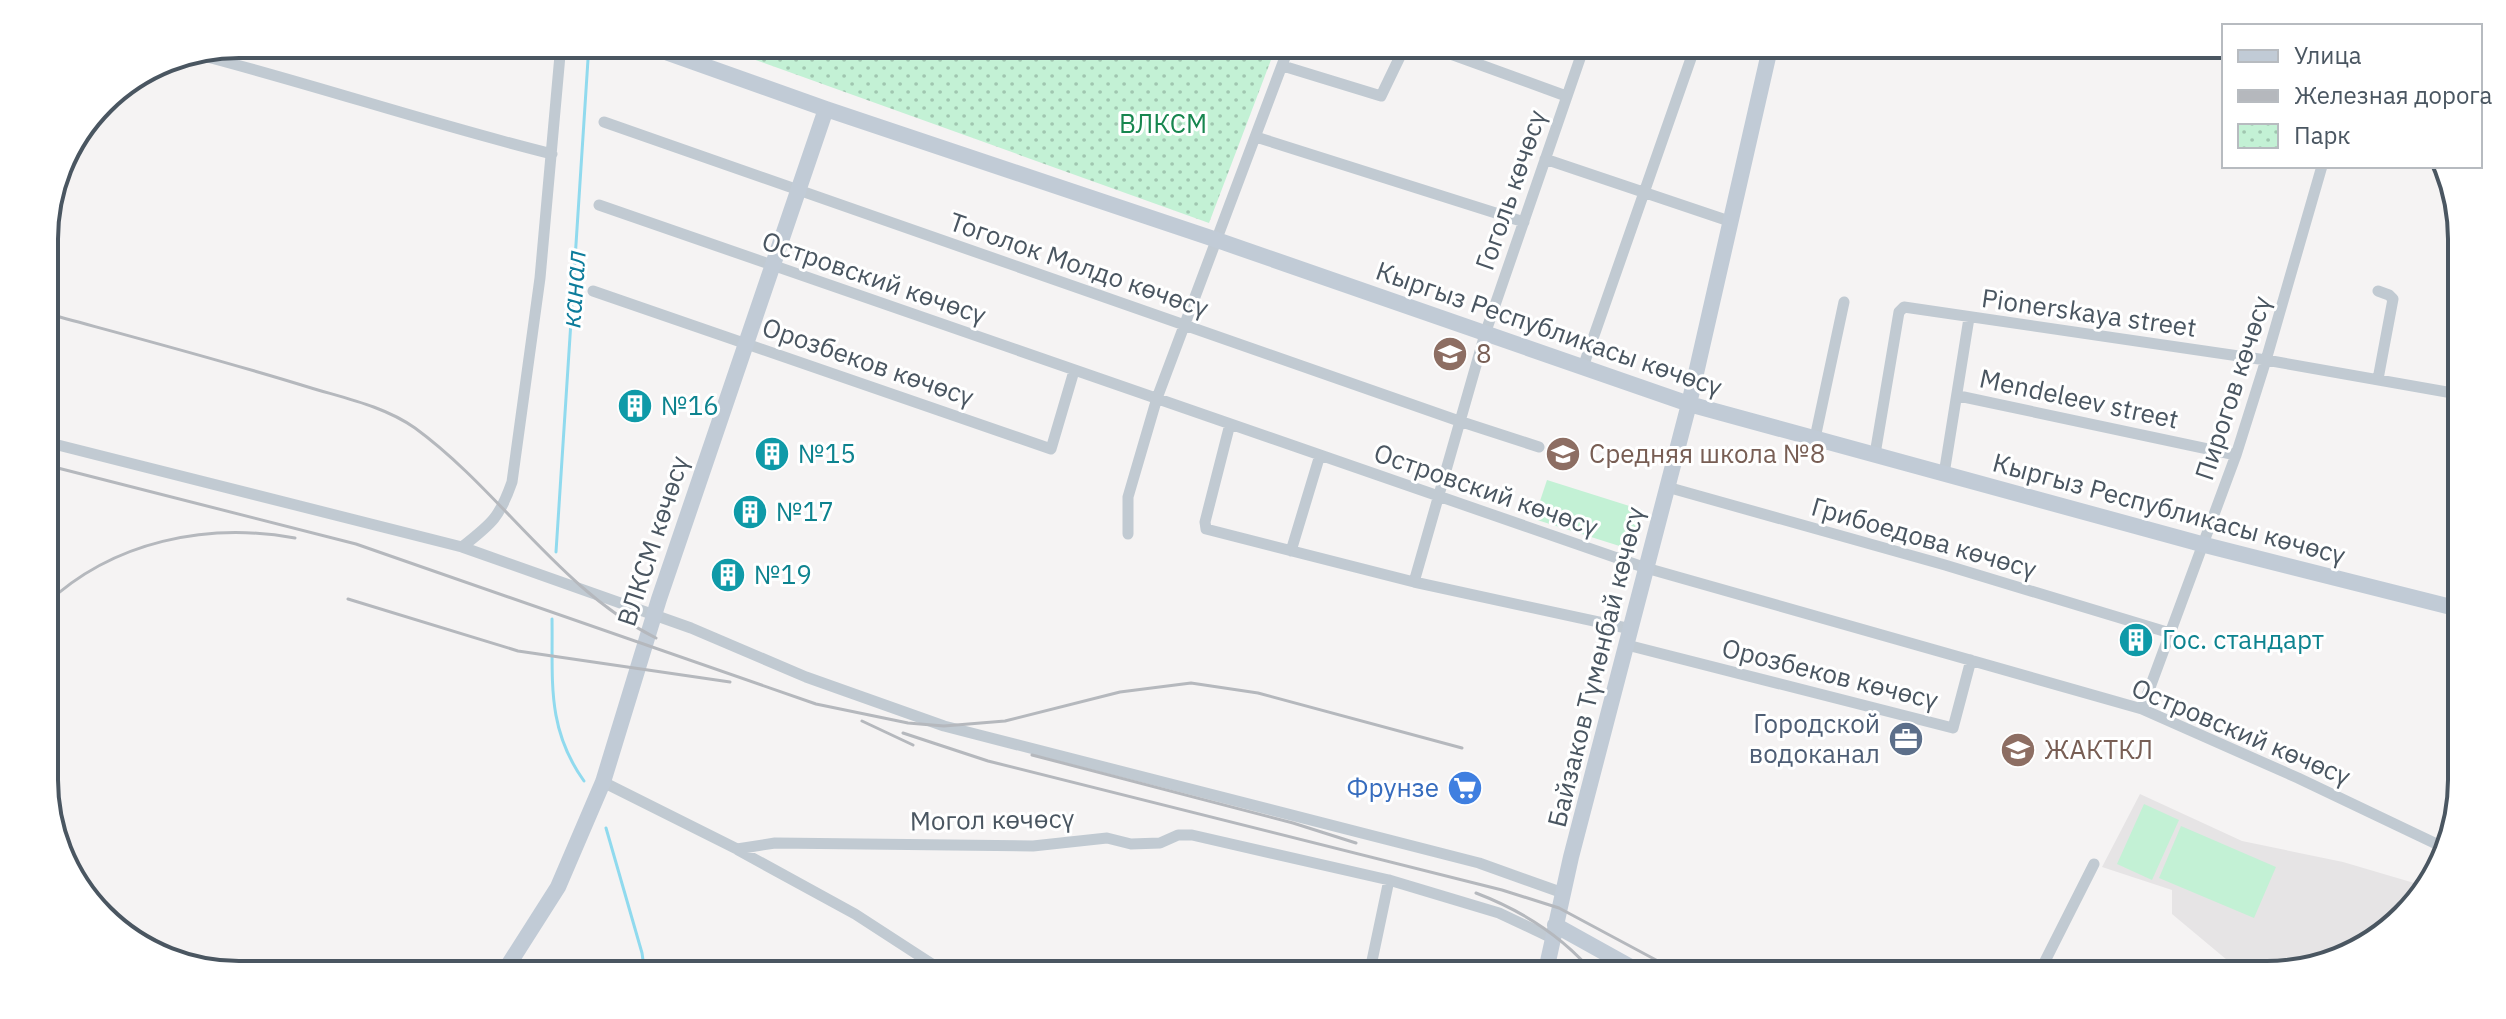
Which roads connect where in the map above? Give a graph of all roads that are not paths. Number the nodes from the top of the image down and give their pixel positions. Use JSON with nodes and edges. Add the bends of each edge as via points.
{"nodes":[{"id":1,"x":560,"y":58,"type":"edge"},
{"id":2,"x":682,"y":58,"type":"edge"},
{"id":3,"x":1286,"y":58,"type":"edge"},
{"id":4,"x":1399,"y":58,"type":"edge"},
{"id":5,"x":1462,"y":58,"type":"edge"},
{"id":6,"x":1580,"y":58,"type":"edge"},
{"id":7,"x":1691,"y":58,"type":"edge"},
{"id":8,"x":1766,"y":58,"type":"edge"},
{"id":9,"x":218,"y":60,"type":"edge"},
{"id":10,"x":1283,"y":66,"type":"junction"},
{"id":11,"x":1566,"y":96,"type":"junction"},
{"id":12,"x":826,"y":109,"type":"junction"},
{"id":13,"x":604,"y":122,"type":"dead end"},
{"id":14,"x":1256,"y":137,"type":"junction"},
{"id":15,"x":552,"y":154,"type":"junction"},
{"id":16,"x":1545,"y":159,"type":"junction"},
{"id":17,"x":2321,"y":168,"type":"edge"},
{"id":18,"x":799,"y":190,"type":"junction"},
{"id":19,"x":1645,"y":194,"type":"junction"},
{"id":20,"x":599,"y":205,"type":"dead end"},
{"id":21,"x":1524,"y":222,"type":"junction"},
{"id":22,"x":1732,"y":222,"type":"junction"},
{"id":23,"x":1217,"y":240,"type":"junction"},
{"id":24,"x":773,"y":266,"type":"junction"},
{"id":25,"x":593,"y":291,"type":"dead end"},
{"id":26,"x":2378,"y":291,"type":"dead end"},
{"id":27,"x":1844,"y":302,"type":"dead end"},
{"id":28,"x":1969,"y":318,"type":"junction"},
{"id":29,"x":1183,"y":325,"type":"junction"},
{"id":30,"x":1485,"y":334,"type":"junction"},
{"id":31,"x":745,"y":343,"type":"junction"},
{"id":32,"x":2266,"y":360,"type":"junction"},
{"id":33,"x":1583,"y":367,"type":"junction"},
{"id":34,"x":1074,"y":371,"type":"junction"},
{"id":35,"x":2378,"y":379,"type":"junction"},
{"id":36,"x":2448,"y":392,"type":"edge"},
{"id":37,"x":1959,"y":396,"type":"junction"},
{"id":38,"x":1157,"y":398,"type":"junction"},
{"id":39,"x":1689,"y":404,"type":"junction"},
{"id":40,"x":1459,"y":421,"type":"junction"},
{"id":41,"x":1230,"y":424,"type":"junction"},
{"id":42,"x":1815,"y":438,"type":"junction"},
{"id":43,"x":58,"y":445,"type":"edge"},
{"id":44,"x":1539,"y":447,"type":"dead end"},
{"id":45,"x":1875,"y":454,"type":"junction"},
{"id":46,"x":1320,"y":455,"type":"junction"},
{"id":47,"x":2236,"y":455,"type":"junction"},
{"id":48,"x":1944,"y":474,"type":"junction"},
{"id":49,"x":1667,"y":487,"type":"junction"},
{"id":50,"x":1438,"y":496,"type":"junction"},
{"id":51,"x":1128,"y":534,"type":"dead end"},
{"id":52,"x":2205,"y":545,"type":"junction"},
{"id":53,"x":462,"y":547,"type":"junction"},
{"id":54,"x":1291,"y":551,"type":"junction"},
{"id":55,"x":1646,"y":568,"type":"junction"},
{"id":56,"x":1414,"y":582,"type":"junction"},
{"id":57,"x":2448,"y":606,"type":"edge"},
{"id":58,"x":654,"y":614,"type":"junction"},
{"id":59,"x":2170,"y":633,"type":"junction"},
{"id":60,"x":1629,"y":637,"type":"junction"},
{"id":61,"x":1971,"y":660,"type":"junction"},
{"id":62,"x":2142,"y":709,"type":"junction"},
{"id":63,"x":603,"y":782,"type":"junction"},
{"id":64,"x":2436,"y":844,"type":"edge"},
{"id":65,"x":737,"y":849,"type":"junction"},
{"id":66,"x":2094,"y":864,"type":"dead end"},
{"id":67,"x":1389,"y":880,"type":"junction"},
{"id":68,"x":1563,"y":893,"type":"junction"},
{"id":69,"x":1554,"y":932,"type":"junction"},
{"id":70,"x":511,"y":961,"type":"edge"},
{"id":71,"x":927,"y":961,"type":"edge"},
{"id":72,"x":1372,"y":961,"type":"edge"},
{"id":73,"x":1548,"y":961,"type":"edge"},
{"id":74,"x":1615,"y":961,"type":"edge"},
{"id":75,"x":2045,"y":961,"type":"edge"}],
"edges":[{"from":1,"to":15,"type":"street"},
{"from":2,"to":12,"type":"main road","name":"Кыргыз Республикасы көчөсү"},
{"from":3,"to":10,"type":"street"},
{"from":4,"to":10,"type":"street","via":[[1381,96]]},
{"from":5,"to":11,"type":"street"},
{"from":6,"to":11,"type":"street","name":"Гоголь көчөсү"},
{"from":7,"to":19,"type":"street"},
{"from":8,"to":22,"type":"main road","name":"Байзаков Түмөнбай көчөсү"},
{"from":9,"to":15,"type":"street"},
{"from":10,"to":14,"type":"street"},
{"from":11,"to":16,"type":"street","name":"Гоголь көчөсү"},
{"from":12,"to":18,"type":"main road","name":"ВЛКСМ көчөсү"},
{"from":12,"to":23,"type":"main road","name":"Кыргыз Республикасы көчөсү"},
{"from":13,"to":18,"type":"street","name":"Тоголок Молдо көчөсү"},
{"from":14,"to":21,"type":"street"},
{"from":14,"to":23,"type":"street"},
{"from":15,"to":53,"type":"street","via":[[512,482],[494,522]]},
{"from":16,"to":19,"type":"street"},
{"from":16,"to":21,"type":"street","name":"Гоголь көчөсү"},
{"from":17,"to":32,"type":"street","name":"Пирогов көчөсү"},
{"from":18,"to":24,"type":"main road","name":"ВЛКСМ көчөсү"},
{"from":18,"to":29,"type":"street","name":"Тоголок Молдо көчөсү"},
{"from":19,"to":22,"type":"street"},
{"from":19,"to":33,"type":"street"},
{"from":20,"to":24,"type":"street","name":"Островский көчөсү"},
{"from":21,"to":30,"type":"street","name":"Гоголь көчөсү"},
{"from":22,"to":39,"type":"main road","name":"Байзаков Түмөнбай көчөсү"},
{"from":23,"to":29,"type":"street"},
{"from":23,"to":30,"type":"main road","name":"Кыргыз Республикасы көчөсү"},
{"from":24,"to":31,"type":"main road","name":"ВЛКСМ көчөсү"},
{"from":24,"to":34,"type":"street","name":"Островский көчөсү"},
{"from":25,"to":31,"type":"street","name":"Орозбеков көчөсү"},
{"from":26,"to":35,"type":"street","via":[[2393,299]]},
{"from":27,"to":42,"type":"street"},
{"from":28,"to":32,"type":"street","name":"Pionerskaya street"},
{"from":28,"to":37,"type":"street"},
{"from":28,"to":45,"type":"street","name":"Pionerskaya street","via":[[1904,307],[1899,312]]},
{"from":29,"to":38,"type":"street"},
{"from":29,"to":40,"type":"street","name":"Тоголок Молдо көчөсү"},
{"from":30,"to":33,"type":"main road","name":"Кыргыз Республикасы көчөсү"},
{"from":30,"to":40,"type":"street","name":"Гоголь көчөсү"},
{"from":31,"to":34,"type":"street","name":"Орозбеков көчөсү","via":[[1051,449]]},
{"from":31,"to":58,"type":"main road","name":"ВЛКСМ көчөсү"},
{"from":32,"to":35,"type":"street","name":"Pionerskaya street"},
{"from":32,"to":47,"type":"street","name":"Пирогов көчөсү"},
{"from":33,"to":39,"type":"main road","name":"Кыргыз Республикасы көчөсү"},
{"from":34,"to":38,"type":"street","name":"Островский көчөсү"},
{"from":35,"to":36,"type":"street","name":"Pionerskaya street"},
{"from":37,"to":47,"type":"street","name":"Mendeleev street"},
{"from":37,"to":48,"type":"street"},
{"from":38,"to":41,"type":"street","name":"Островский көчөсү"},
{"from":38,"to":51,"type":"street","via":[[1128,497]]},
{"from":39,"to":42,"type":"main road","name":"Кыргыз Республикасы көчөсү"},
{"from":39,"to":49,"type":"main road","name":"Байзаков Түмөнбай көчөсү"},
{"from":40,"to":44,"type":"street","name":"Тоголок Молдо көчөсү"},
{"from":40,"to":50,"type":"street","name":"Гоголь көчөсү"},
{"from":41,"to":46,"type":"street","name":"Островский көчөсү"},
{"from":41,"to":54,"type":"street","via":[[1206,529]]},
{"from":42,"to":45,"type":"main road","name":"Кыргыз Республикасы көчөсү"},
{"from":43,"to":53,"type":"street"},
{"from":45,"to":48,"type":"main road","name":"Кыргыз Республикасы көчөсү"},
{"from":46,"to":50,"type":"street","name":"Островский көчөсү"},
{"from":46,"to":54,"type":"street"},
{"from":47,"to":52,"type":"street","name":"Пирогов көчөсү"},
{"from":48,"to":52,"type":"main road","name":"Кыргыз Республикасы көчөсү"},
{"from":49,"to":55,"type":"main road","name":"Байзаков Түмөнбай көчөсү"},
{"from":49,"to":59,"type":"street","name":"Грибоедова көчөсү"},
{"from":50,"to":55,"type":"street","name":"Островский көчөсү"},
{"from":50,"to":56,"type":"street","name":"Гоголь көчөсү"},
{"from":52,"to":57,"type":"main road","name":"Кыргыз Республикасы көчөсү"},
{"from":52,"to":59,"type":"street","name":"Пирогов көчөсү"},
{"from":53,"to":58,"type":"street"},
{"from":54,"to":56,"type":"street"},
{"from":55,"to":60,"type":"main road","name":"Байзаков Түмөнбай көчөсү"},
{"from":55,"to":61,"type":"street","name":"Островский көчөсү"},
{"from":56,"to":60,"type":"street"},
{"from":58,"to":63,"type":"main road","name":"ВЛКСМ көчөсү"},
{"from":58,"to":68,"type":"street","via":[[806,677],[944,726],[1479,863]]},
{"from":59,"to":62,"type":"street","name":"Пирогов көчөсү"},
{"from":60,"to":61,"type":"street","name":"Орозбеков көчөсү","via":[[1953,728]]},
{"from":60,"to":68,"type":"main road","name":"Байзаков Түмөнбай көчөсү"},
{"from":61,"to":62,"type":"street","name":"Островский көчөсү"},
{"from":62,"to":64,"type":"street","name":"Островский көчөсү"},
{"from":63,"to":65,"type":"street"},
{"from":63,"to":70,"type":"main road","name":"ВЛКСМ көчөсү","via":[[558,887]]},
{"from":65,"to":67,"type":"street","name":"Могол көчөсү","via":[[775,843],[1033,846],[1107,838],[1131,844],[1192,835]]},
{"from":65,"to":71,"type":"street"},
{"from":66,"to":75,"type":"street"},
{"from":67,"to":69,"type":"street","name":"Могол көчөсү"},
{"from":67,"to":72,"type":"street"},
{"from":68,"to":69,"type":"main road","name":"Байзаков Түмөнбай көчөсү"},
{"from":69,"to":73,"type":"main road","name":"Байзаков Түмөнбай көчөсү"},
{"from":69,"to":74,"type":"main road"}]}
